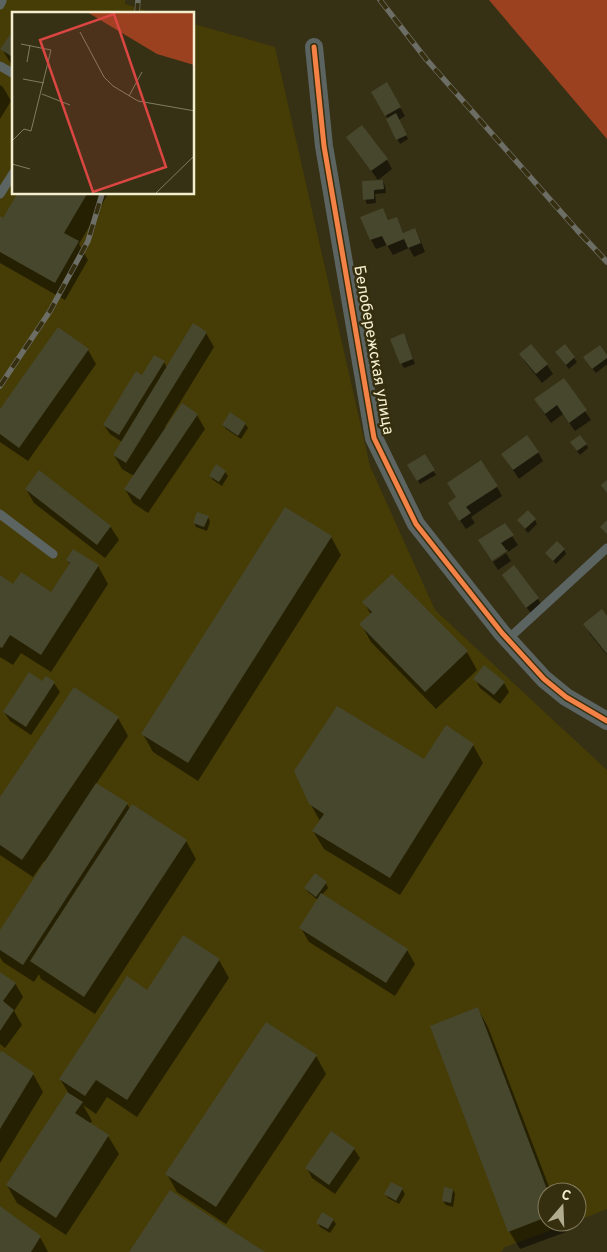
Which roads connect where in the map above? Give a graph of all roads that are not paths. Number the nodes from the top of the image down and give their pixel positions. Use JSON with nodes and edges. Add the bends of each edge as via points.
{"nodes":[{"id":1,"x":2,"y":1,"type":"edge"},
{"id":2,"x":0,"y":5,"type":"edge"},
{"id":3,"x":314,"y":47,"type":"dead end"},
{"id":4,"x":0,"y":66,"type":"edge"},
{"id":5,"x":12,"y":73,"type":"edge"},
{"id":6,"x":12,"y":175,"type":"edge"},
{"id":7,"x":0,"y":194,"type":"edge"},
{"id":8,"x":0,"y":514,"type":"edge"},
{"id":9,"x":607,"y":548,"type":"edge"},
{"id":10,"x":53,"y":554,"type":"dead end"},
{"id":11,"x":508,"y":639,"type":"junction"},
{"id":12,"x":607,"y":721,"type":"edge"}],
"edges":[{"from":1,"to":2,"type":"lane"},
{"from":3,"to":11,"type":"street","name":"Белобережская улица","via":[[324,146],[374,438],[416,524]]},
{"from":4,"to":5,"type":"lane"},
{"from":6,"to":7,"type":"lane"},
{"from":8,"to":10,"type":"lane"},
{"from":9,"to":11,"type":"lane"},
{"from":11,"to":12,"type":"street","name":"Белобережская улица","via":[[544,679],[566,697]]}]}
